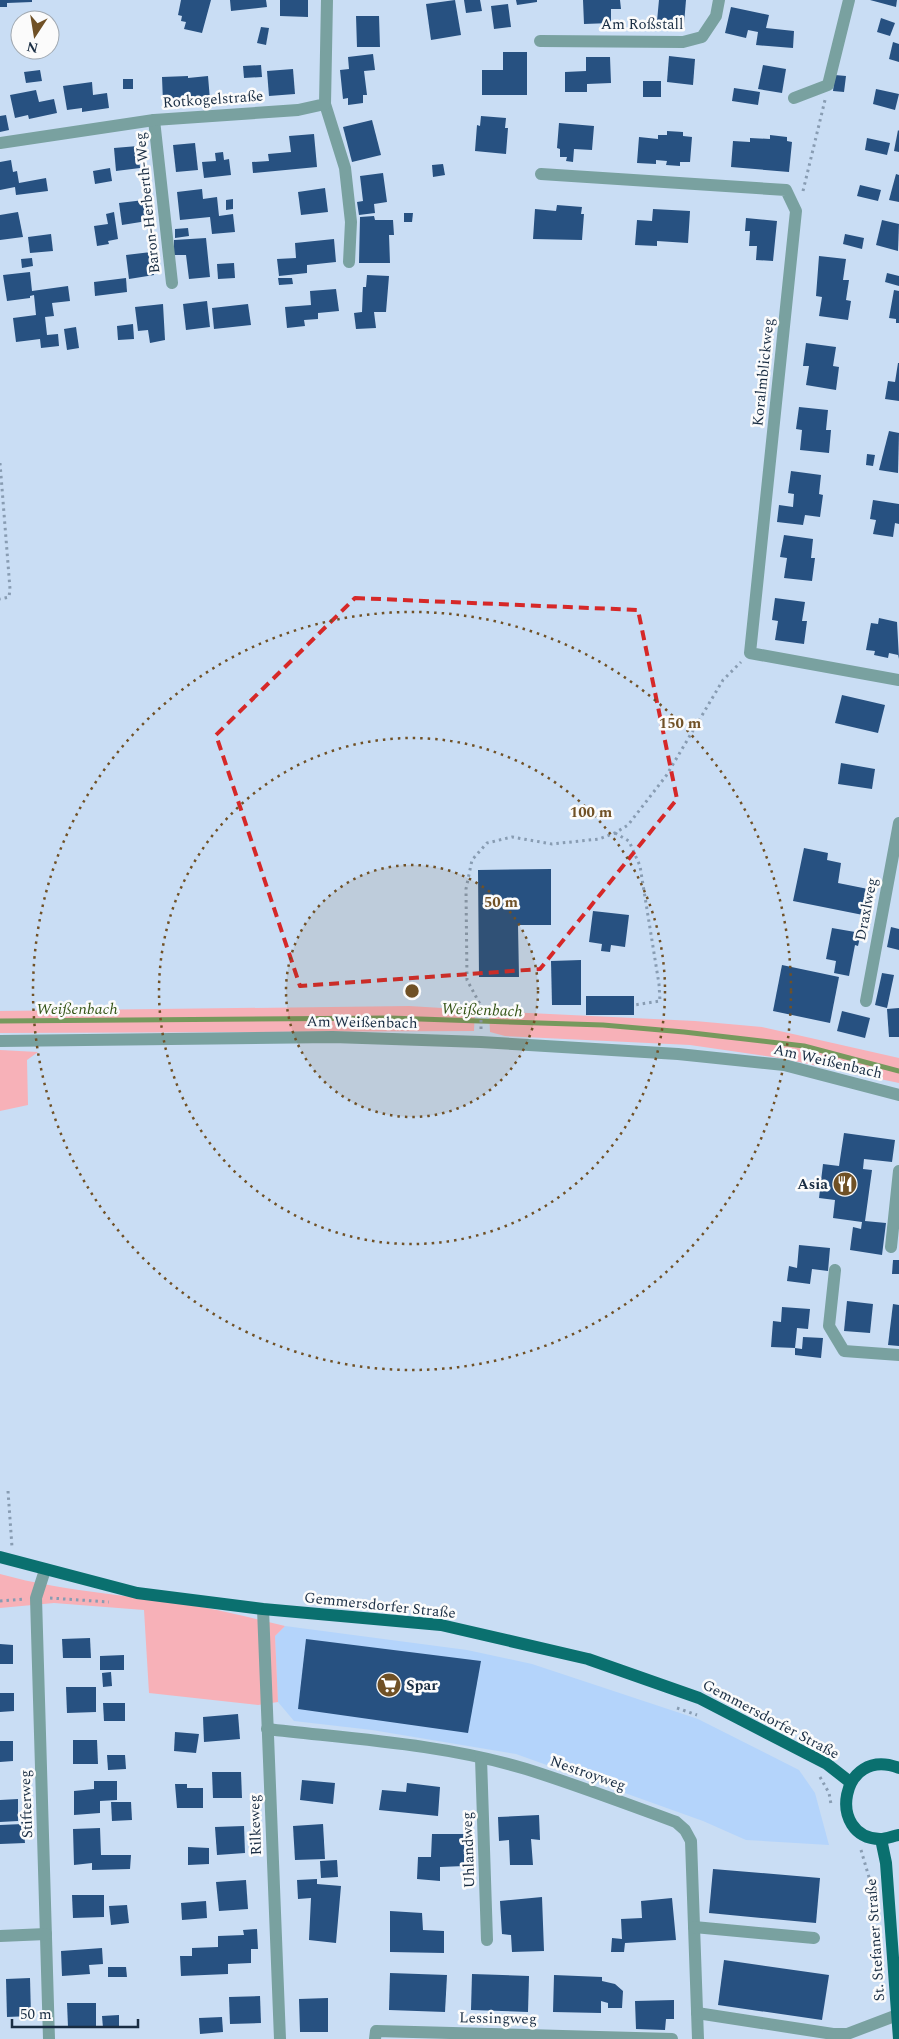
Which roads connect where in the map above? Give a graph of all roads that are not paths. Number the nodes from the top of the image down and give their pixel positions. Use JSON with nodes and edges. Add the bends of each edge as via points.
{"nodes":[{"id":1,"x":328,"y":0,"type":"edge"},
{"id":2,"x":719,"y":0,"type":"edge"},
{"id":3,"x":848,"y":0,"type":"edge"},
{"id":4,"x":540,"y":41,"type":"dead end"},
{"id":5,"x":794,"y":98,"type":"dead end"},
{"id":6,"x":325,"y":104,"type":"junction"},
{"id":7,"x":154,"y":120,"type":"junction"},
{"id":8,"x":0,"y":143,"type":"edge"},
{"id":9,"x":541,"y":174,"type":"dead end"},
{"id":10,"x":348,"y":262,"type":"dead end"},
{"id":11,"x":172,"y":283,"type":"dead end"},
{"id":12,"x":899,"y":680,"type":"edge"},
{"id":13,"x":899,"y":823,"type":"edge"},
{"id":14,"x":866,"y":1001,"type":"dead end"},
{"id":15,"x":0,"y":1041,"type":"edge"},
{"id":16,"x":899,"y":1095,"type":"edge"},
{"id":17,"x":899,"y":1171,"type":"edge"},
{"id":18,"x":891,"y":1247,"type":"dead end"},
{"id":19,"x":835,"y":1270,"type":"dead end"},
{"id":20,"x":899,"y":1356,"type":"edge"},
{"id":21,"x":4,"y":1558,"type":"edge"},
{"id":22,"x":44,"y":1570,"type":"junction"},
{"id":23,"x":264,"y":1609,"type":"junction"},
{"id":24,"x":267,"y":1728,"type":"junction"},
{"id":25,"x":481,"y":1758,"type":"junction"},
{"id":26,"x":899,"y":1765,"type":"edge"},
{"id":27,"x":850,"y":1782,"type":"junction"},
{"id":28,"x":899,"y":1835,"type":"edge"},
{"id":29,"x":881,"y":1839,"type":"junction"},
{"id":30,"x":694,"y":1927,"type":"junction"},
{"id":31,"x":46,"y":1934,"type":"junction"},
{"id":32,"x":0,"y":1936,"type":"edge"},
{"id":33,"x":814,"y":1938,"type":"dead end"},
{"id":34,"x":487,"y":1940,"type":"dead end"},
{"id":35,"x":697,"y":2013,"type":"junction"},
{"id":36,"x":897,"y":2015,"type":"junction"},
{"id":37,"x":375,"y":2035,"type":"edge"},
{"id":38,"x":620,"y":2038,"type":"edge"},
{"id":39,"x":49,"y":2039,"type":"edge"},
{"id":40,"x":280,"y":2039,"type":"edge"},
{"id":41,"x":672,"y":2039,"type":"edge"},
{"id":42,"x":698,"y":2039,"type":"edge"},
{"id":43,"x":899,"y":2039,"type":"edge"}],
"edges":[{"from":1,"to":6,"type":"street"},
{"from":2,"to":4,"type":"street","name":"Am Roßstall","via":[[716,16],[702,37],[683,42]]},
{"from":3,"to":5,"type":"street","via":[[828,85]]},
{"from":6,"to":7,"type":"street","name":"Rotkogelstraße","via":[[298,110]]},
{"from":6,"to":10,"type":"street","via":[[345,168],[351,222]]},
{"from":7,"to":8,"type":"street","name":"Rotkogelstraße"},
{"from":7,"to":11,"type":"street","name":"Baron-Herberth-Weg"},
{"from":9,"to":12,"type":"street","name":"Koralmblickweg","via":[[786,190],[796,211],[750,653]]},
{"from":13,"to":14,"type":"street","name":"Draxlweg"},
{"from":15,"to":16,"type":"street","name":"Am Weißenbach","via":[[333,1037],[481,1042],[678,1054],[784,1065]]},
{"from":17,"to":18,"type":"street"},
{"from":19,"to":20,"type":"street","via":[[829,1326],[844,1351]]},
{"from":21,"to":22,"type":"main road","name":"Gemmersdorfer Straße"},
{"from":22,"to":23,"type":"main road","name":"Gemmersdorfer Straße","via":[[137,1593]]},
{"from":22,"to":31,"type":"street","name":"Stifterweg","via":[[36,1598]]},
{"from":23,"to":24,"type":"street","name":"Rilkeweg"},
{"from":23,"to":27,"type":"main road","name":"Gemmersdorfer Straße","via":[[440,1625],[588,1659],[699,1698],[827,1764]]},
{"from":24,"to":25,"type":"street","name":"Nestroyweg","via":[[414,1746]]},
{"from":24,"to":40,"type":"street","name":"Rilkeweg"},
{"from":25,"to":30,"type":"street","name":"Nestroyweg","via":[[525,1769],[676,1822],[691,1841]]},
{"from":25,"to":34,"type":"street","name":"Uhlandweg"},
{"from":26,"to":27,"type":"main road","via":[[875,1765],[860,1771]]},
{"from":27,"to":29,"type":"main road","via":[[845,1795],[846,1812],[852,1824],[870,1837]]},
{"from":28,"to":29,"type":"main road"},
{"from":29,"to":36,"type":"main road","name":"St. Stefaner Straße","via":[[886,1863]]},
{"from":30,"to":33,"type":"street"},
{"from":30,"to":35,"type":"street","name":"Nestroyweg"},
{"from":31,"to":32,"type":"street"},
{"from":31,"to":39,"type":"street","name":"Stifterweg"},
{"from":35,"to":36,"type":"street","via":[[833,2034],[847,2034]]},
{"from":35,"to":42,"type":"street","name":"Nestroyweg"},
{"from":36,"to":43,"type":"main road","name":"St. Stefaner Straße"},
{"from":37,"to":38,"type":"street","name":"Lessingweg"},
{"from":38,"to":41,"type":"street","name":"Lessingweg"}]}
